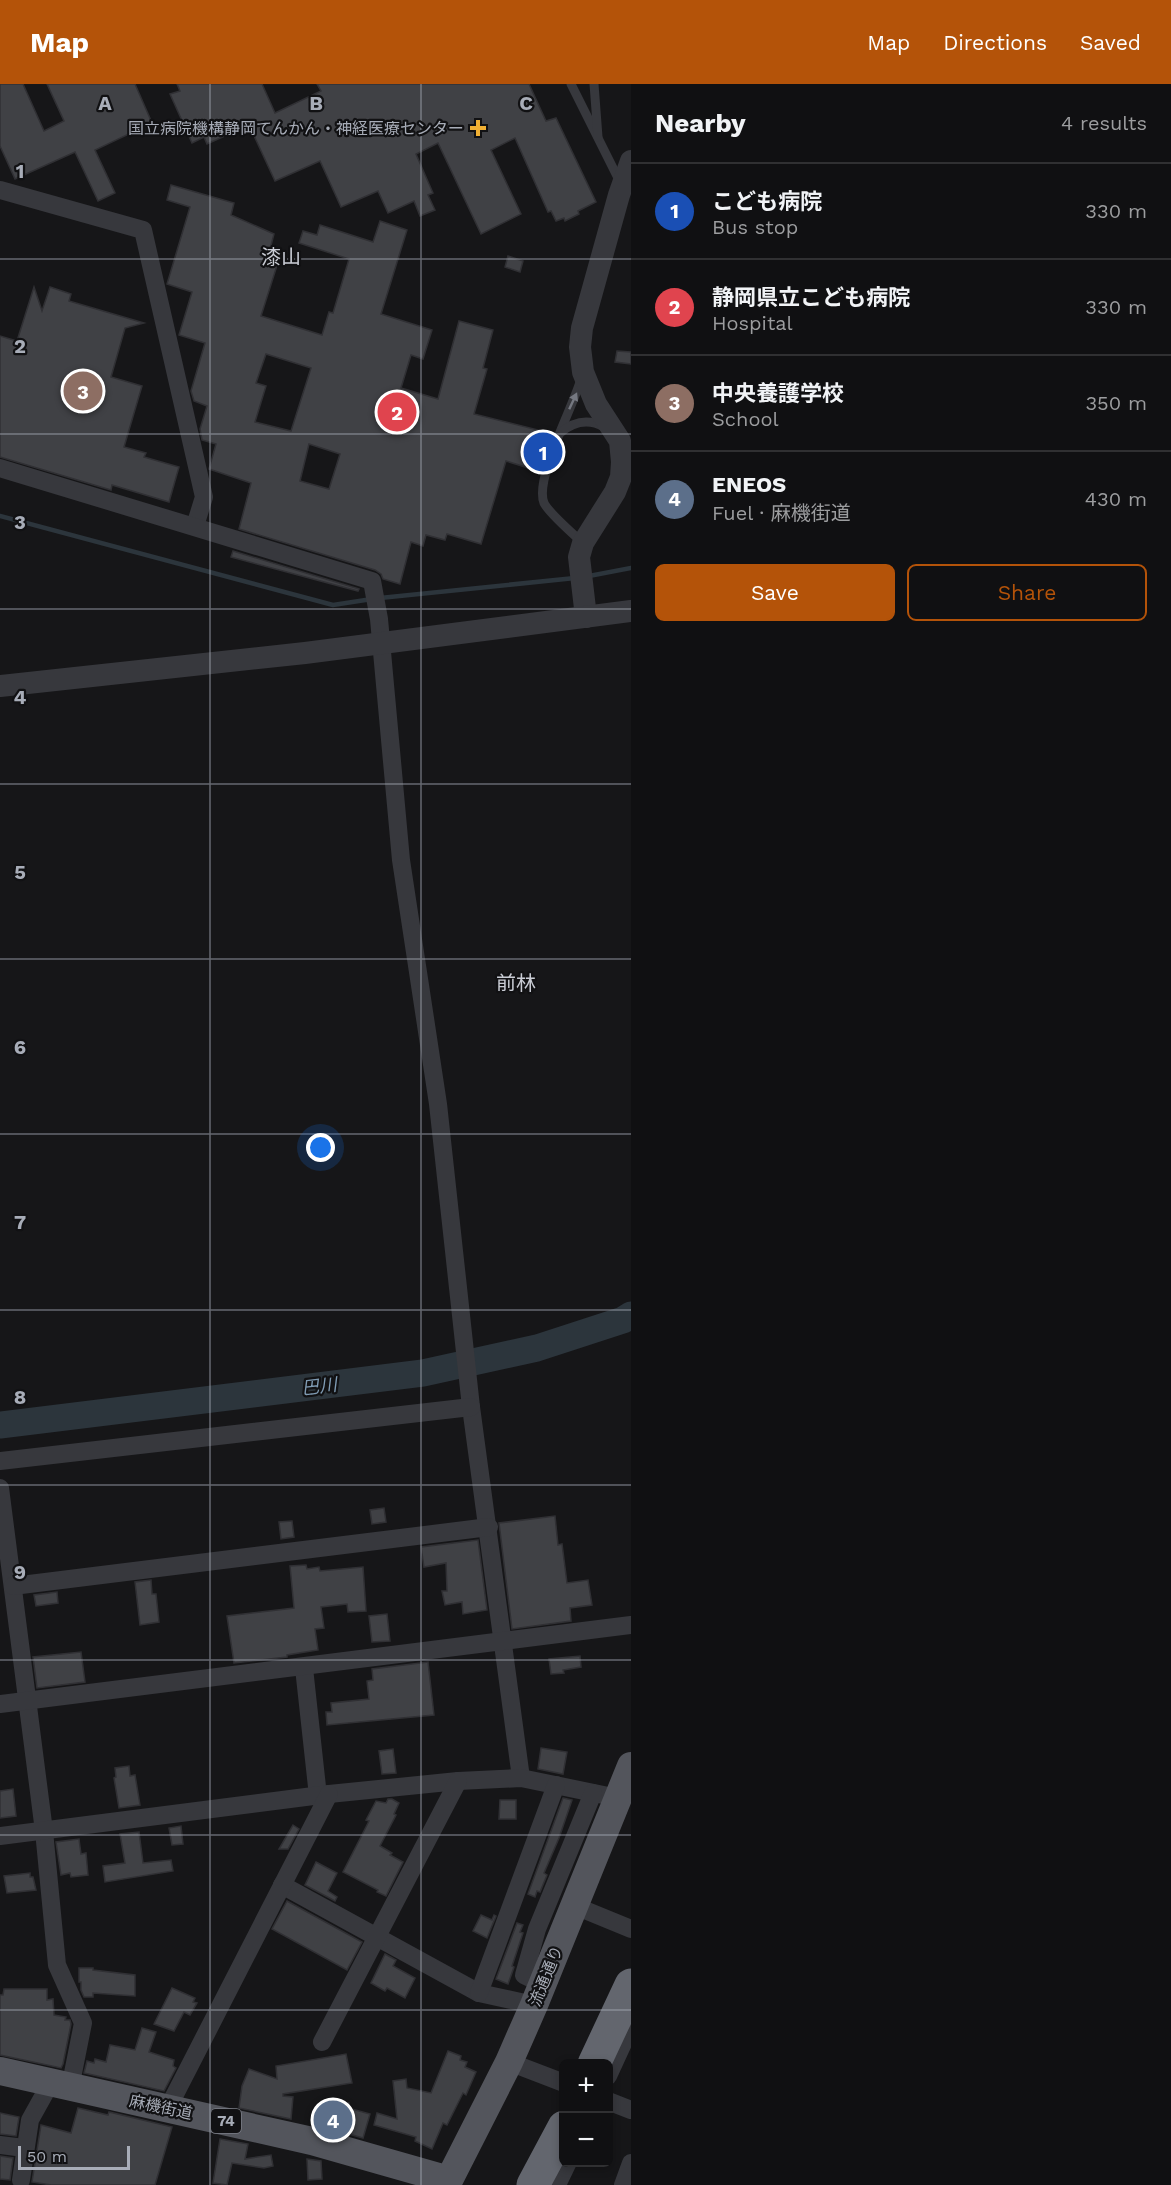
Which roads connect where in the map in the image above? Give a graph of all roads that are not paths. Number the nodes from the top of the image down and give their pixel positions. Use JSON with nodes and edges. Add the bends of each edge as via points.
{"nodes":[{"id":1,"x":571,"y":84,"type":"edge"},
{"id":2,"x":594,"y":84,"type":"edge"},
{"id":3,"x":599,"y":143,"type":"junction"},
{"id":4,"x":631,"y":161,"type":"edge"},
{"id":5,"x":0,"y":190,"type":"edge"},
{"id":6,"x":624,"y":193,"type":"edge"},
{"id":7,"x":583,"y":372,"type":"junction"},
{"id":8,"x":558,"y":434,"type":"junction"},
{"id":9,"x":621,"y":439,"type":"edge"},
{"id":10,"x":0,"y":468,"type":"edge"},
{"id":11,"x":195,"y":526,"type":"junction"},
{"id":12,"x":581,"y":550,"type":"junction"},
{"id":13,"x":631,"y":611,"type":"edge"},
{"id":14,"x":586,"y":617,"type":"junction"},
{"id":15,"x":381,"y":643,"type":"junction"},
{"id":16,"x":0,"y":686,"type":"edge"},
{"id":17,"x":471,"y":1407,"type":"junction"},
{"id":18,"x":0,"y":1461,"type":"edge"},
{"id":19,"x":0,"y":1488,"type":"edge"},
{"id":20,"x":489,"y":1527,"type":"junction"},
{"id":21,"x":13,"y":1586,"type":"junction"},
{"id":22,"x":631,"y":1626,"type":"edge"},
{"id":23,"x":503,"y":1642,"type":"junction"},
{"id":24,"x":304,"y":1668,"type":"junction"},
{"id":25,"x":26,"y":1701,"type":"junction"},
{"id":26,"x":0,"y":1704,"type":"edge"},
{"id":27,"x":631,"y":1766,"type":"edge"},
{"id":28,"x":521,"y":1778,"type":"junction"},
{"id":29,"x":458,"y":1781,"type":"junction"},
{"id":30,"x":556,"y":1785,"type":"junction"},
{"id":31,"x":324,"y":1795,"type":"junction"},
{"id":32,"x":606,"y":1796,"type":"junction"},
{"id":33,"x":44,"y":1831,"type":"junction"},
{"id":34,"x":0,"y":1836,"type":"edge"},
{"id":35,"x":282,"y":1885,"type":"junction"},
{"id":36,"x":575,"y":1906,"type":"junction"},
{"id":37,"x":631,"y":1929,"type":"edge"},
{"id":38,"x":377,"y":1937,"type":"junction"},
{"id":39,"x":631,"y":1985,"type":"edge"},
{"id":40,"x":479,"y":1993,"type":"junction"},
{"id":41,"x":539,"y":1995,"type":"junction"},
{"id":42,"x":631,"y":2004,"type":"edge"},
{"id":43,"x":631,"y":2026,"type":"edge"},
{"id":44,"x":322,"y":2042,"type":"dead end"},
{"id":45,"x":596,"y":2059,"type":"edge"},
{"id":46,"x":605,"y":2059,"type":"edge"},
{"id":47,"x":509,"y":2062,"type":"junction"},
{"id":48,"x":613,"y":2067,"type":"edge"},
{"id":49,"x":0,"y":2071,"type":"edge"},
{"id":50,"x":559,"y":2081,"type":"edge"},
{"id":51,"x":60,"y":2086,"type":"junction"},
{"id":52,"x":613,"y":2103,"type":"edge"},
{"id":53,"x":168,"y":2108,"type":"junction"},
{"id":54,"x":631,"y":2110,"type":"edge"},
{"id":55,"x":559,"y":2136,"type":"edge"},
{"id":56,"x":0,"y":2145,"type":"edge"},
{"id":57,"x":24,"y":2148,"type":"junction"},
{"id":58,"x":559,"y":2154,"type":"edge"},
{"id":59,"x":631,"y":2163,"type":"edge"},
{"id":60,"x":565,"y":2167,"type":"edge"},
{"id":61,"x":21,"y":2180,"type":"dead end"},
{"id":62,"x":452,"y":2183,"type":"edge"},
{"id":63,"x":533,"y":2185,"type":"edge"},
{"id":64,"x":542,"y":2185,"type":"edge"},
{"id":65,"x":556,"y":2185,"type":"edge"},
{"id":66,"x":623,"y":2185,"type":"edge"}],
"edges":[{"from":1,"to":3,"type":"lane"},
{"from":2,"to":3,"type":"lane"},
{"from":3,"to":6,"type":"lane"},
{"from":4,"to":6,"type":"street"},
{"from":5,"to":11,"type":"street","via":[[143,230],[204,497]]},
{"from":6,"to":7,"type":"street","via":[[582,327]]},
{"from":8,"to":7,"type":"lane","one_way":true},
{"from":7,"to":9,"type":"street","via":[[596,404]]},
{"from":8,"to":9,"type":"lane","via":[[571,424],[585,422],[597,423]]},
{"from":8,"to":12,"type":"lane","via":[[542,493],[545,504]]},
{"from":9,"to":12,"type":"street","via":[[618,484]]},
{"from":10,"to":11,"type":"street"},
{"from":11,"to":15,"type":"street","via":[[372,581]]},
{"from":12,"to":14,"type":"street"},
{"from":13,"to":14,"type":"street"},
{"from":14,"to":15,"type":"street"},
{"from":15,"to":16,"type":"street"},
{"from":15,"to":17,"type":"street","via":[[401,860],[438,1104]]},
{"from":17,"to":18,"type":"street"},
{"from":17,"to":20,"type":"street"},
{"from":19,"to":21,"type":"street"},
{"from":20,"to":21,"type":"street"},
{"from":20,"to":23,"type":"street"},
{"from":21,"to":25,"type":"street"},
{"from":22,"to":23,"type":"street"},
{"from":23,"to":24,"type":"street"},
{"from":23,"to":28,"type":"street"},
{"from":24,"to":25,"type":"street"},
{"from":24,"to":31,"type":"street"},
{"from":25,"to":26,"type":"street"},
{"from":25,"to":33,"type":"street"},
{"from":27,"to":32,"type":"main road","name":"流通通り","number":"74"},
{"from":28,"to":29,"type":"street"},
{"from":28,"to":30,"type":"street"},
{"from":29,"to":31,"type":"street"},
{"from":29,"to":38,"type":"street"},
{"from":30,"to":32,"type":"street"},
{"from":30,"to":40,"type":"street"},
{"from":31,"to":33,"type":"street"},
{"from":31,"to":35,"type":"street"},
{"from":32,"to":36,"type":"main road","name":"流通通り","number":"74"},
{"from":32,"to":41,"type":"street","via":[[537,1929],[524,1975]]},
{"from":33,"to":34,"type":"street"},
{"from":33,"to":51,"type":"street","via":[[57,1965],[83,2023]]},
{"from":35,"to":38,"type":"street"},
{"from":35,"to":53,"type":"street"},
{"from":36,"to":37,"type":"street"},
{"from":36,"to":41,"type":"main road","name":"流通通り","number":"74"},
{"from":38,"to":40,"type":"street"},
{"from":38,"to":44,"type":"street"},
{"from":39,"to":45,"type":"highway"},
{"from":40,"to":41,"type":"street"},
{"from":41,"to":47,"type":"main road","name":"流通通り","number":"74"},
{"from":42,"to":46,"type":"highway"},
{"from":43,"to":48,"type":"street"},
{"from":47,"to":50,"type":"street"},
{"from":47,"to":62,"type":"main road","name":"流通通り","number":"74"},
{"from":49,"to":51,"type":"main road","name":"麻機街道","number":"74"},
{"from":51,"to":53,"type":"main road","name":"麻機街道","number":"74"},
{"from":51,"to":57,"type":"street","via":[[30,2120]]},
{"from":52,"to":54,"type":"street"},
{"from":53,"to":62,"type":"main road","name":"麻機街道","number":"74","via":[[312,2140]]},
{"from":55,"to":63,"type":"highway"},
{"from":56,"to":57,"type":"street"},
{"from":57,"to":61,"type":"street"},
{"from":58,"to":64,"type":"highway"},
{"from":59,"to":66,"type":"street"},
{"from":60,"to":65,"type":"street"}]}
